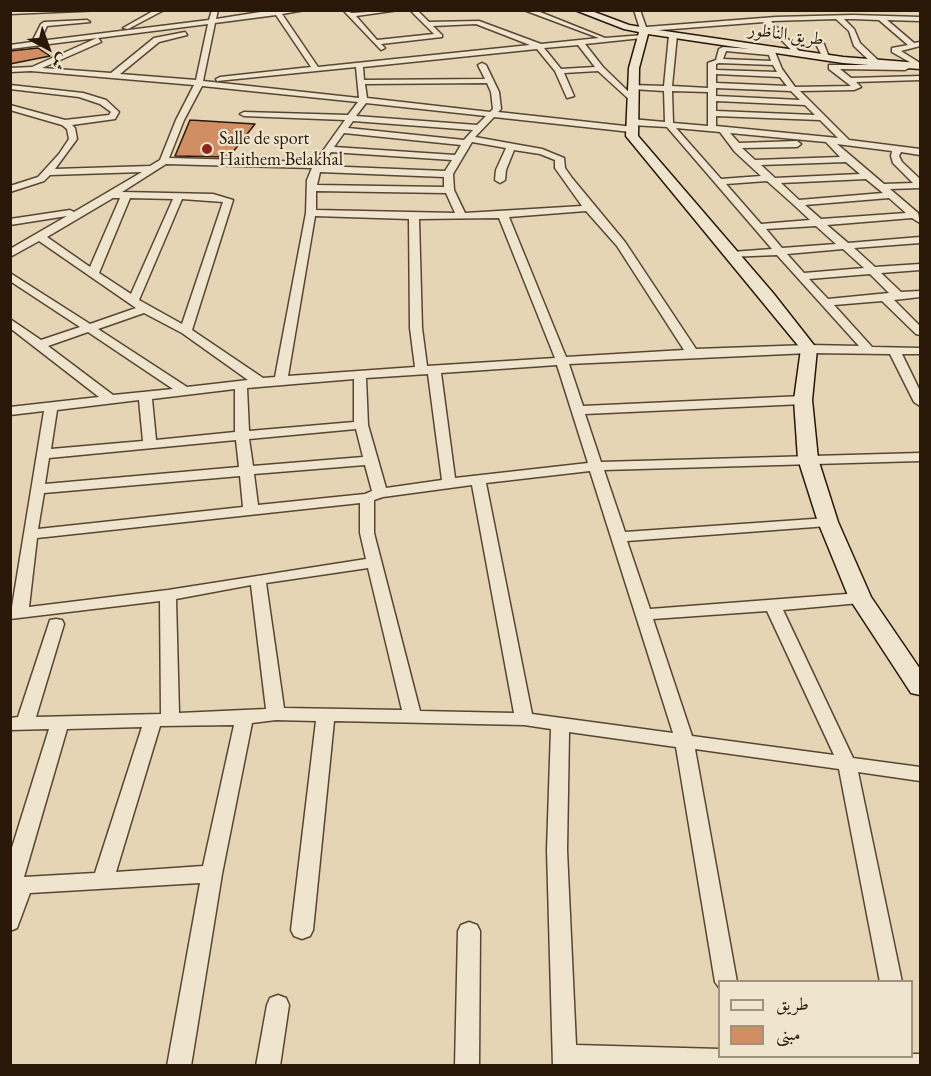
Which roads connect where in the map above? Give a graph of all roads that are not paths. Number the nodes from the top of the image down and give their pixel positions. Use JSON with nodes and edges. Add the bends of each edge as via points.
{"nodes":[{"id":1,"x":99,"y":10,"type":"edge"},
{"id":2,"x":161,"y":10,"type":"edge"},
{"id":3,"x":215,"y":10,"type":"edge"},
{"id":4,"x":302,"y":10,"type":"edge"},
{"id":5,"x":396,"y":10,"type":"edge"},
{"id":6,"x":413,"y":10,"type":"edge"},
{"id":7,"x":527,"y":10,"type":"edge"},
{"id":8,"x":637,"y":10,"type":"edge"},
{"id":9,"x":766,"y":10,"type":"edge"},
{"id":10,"x":92,"y":11,"type":"edge"},
{"id":11,"x":583,"y":11,"type":"edge"},
{"id":12,"x":10,"y":12,"type":"edge"},
{"id":13,"x":277,"y":12,"type":"edge"},
{"id":14,"x":348,"y":13,"type":"edge"},
{"id":15,"x":467,"y":14,"type":"dead end"},
{"id":16,"x":838,"y":18,"type":"junction"},
{"id":17,"x":776,"y":19,"type":"junction"},
{"id":18,"x":882,"y":19,"type":"junction"},
{"id":19,"x":921,"y":19,"type":"edge"},
{"id":20,"x":766,"y":20,"type":"junction"},
{"id":21,"x":213,"y":21,"type":"junction"},
{"id":22,"x":474,"y":21,"type":"junction"},
{"id":23,"x":87,"y":22,"type":"junction"},
{"id":24,"x":428,"y":24,"type":"junction"},
{"id":25,"x":889,"y":27,"type":"junction"},
{"id":26,"x":921,"y":27,"type":"edge"},
{"id":27,"x":643,"y":32,"type":"junction"},
{"id":28,"x":115,"y":33,"type":"junction"},
{"id":29,"x":189,"y":34,"type":"dead end"},
{"id":30,"x":673,"y":35,"type":"junction"},
{"id":31,"x":440,"y":36,"type":"junction"},
{"id":32,"x":902,"y":36,"type":"junction"},
{"id":33,"x":921,"y":36,"type":"edge"},
{"id":34,"x":76,"y":38,"type":"junction"},
{"id":35,"x":608,"y":39,"type":"junction"},
{"id":36,"x":448,"y":41,"type":"dead end"},
{"id":37,"x":375,"y":42,"type":"junction"},
{"id":38,"x":580,"y":42,"type":"junction"},
{"id":39,"x":35,"y":44,"type":"junction"},
{"id":40,"x":820,"y":44,"type":"dead end"},
{"id":41,"x":921,"y":44,"type":"edge"},
{"id":42,"x":912,"y":45,"type":"junction"},
{"id":43,"x":539,"y":46,"type":"junction"},
{"id":44,"x":10,"y":47,"type":"edge"},
{"id":45,"x":83,"y":47,"type":"junction"},
{"id":46,"x":770,"y":51,"type":"junction"},
{"id":47,"x":796,"y":53,"type":"junction"},
{"id":48,"x":827,"y":58,"type":"junction"},
{"id":49,"x":393,"y":61,"type":"junction"},
{"id":50,"x":719,"y":61,"type":"junction"},
{"id":51,"x":774,"y":63,"type":"junction"},
{"id":52,"x":877,"y":64,"type":"junction"},
{"id":53,"x":359,"y":65,"type":"junction"},
{"id":54,"x":482,"y":65,"type":"dead end"},
{"id":55,"x":902,"y":67,"type":"junction"},
{"id":56,"x":32,"y":69,"type":"junction"},
{"id":57,"x":316,"y":69,"type":"junction"},
{"id":58,"x":600,"y":69,"type":"junction"},
{"id":59,"x":10,"y":70,"type":"edge"},
{"id":60,"x":559,"y":71,"type":"junction"},
{"id":61,"x":711,"y":72,"type":"junction"},
{"id":62,"x":920,"y":72,"type":"edge"},
{"id":63,"x":783,"y":75,"type":"junction"},
{"id":64,"x":113,"y":76,"type":"junction"},
{"id":65,"x":10,"y":79,"type":"edge"},
{"id":66,"x":849,"y":80,"type":"junction"},
{"id":67,"x":490,"y":81,"type":"junction"},
{"id":68,"x":363,"y":82,"type":"junction"},
{"id":69,"x":199,"y":83,"type":"junction"},
{"id":70,"x":10,"y":87,"type":"edge"},
{"id":71,"x":668,"y":88,"type":"junction"},
{"id":72,"x":793,"y":89,"type":"junction"},
{"id":73,"x":712,"y":91,"type":"junction"},
{"id":74,"x":632,"y":94,"type":"junction"},
{"id":75,"x":570,"y":96,"type":"dead end"},
{"id":76,"x":363,"y":101,"type":"junction"},
{"id":77,"x":807,"y":103,"type":"junction"},
{"id":78,"x":10,"y":107,"type":"edge"},
{"id":79,"x":713,"y":113,"type":"junction"},
{"id":80,"x":244,"y":114,"type":"dead end"},
{"id":81,"x":494,"y":114,"type":"junction"},
{"id":82,"x":351,"y":118,"type":"junction"},
{"id":83,"x":824,"y":118,"type":"junction"},
{"id":84,"x":65,"y":123,"type":"junction"},
{"id":85,"x":631,"y":125,"type":"junction"},
{"id":86,"x":669,"y":125,"type":"junction"},
{"id":87,"x":478,"y":128,"type":"junction"},
{"id":88,"x":718,"y":129,"type":"junction"},
{"id":89,"x":341,"y":130,"type":"junction"},
{"id":90,"x":468,"y":141,"type":"junction"},
{"id":91,"x":846,"y":141,"type":"junction"},
{"id":92,"x":830,"y":142,"type":"junction"},
{"id":93,"x":737,"y":146,"type":"junction"},
{"id":94,"x":511,"y":147,"type":"junction"},
{"id":95,"x":328,"y":149,"type":"junction"},
{"id":96,"x":897,"y":149,"type":"junction"},
{"id":97,"x":921,"y":152,"type":"edge"},
{"id":98,"x":458,"y":158,"type":"junction"},
{"id":99,"x":848,"y":159,"type":"junction"},
{"id":100,"x":164,"y":161,"type":"junction"},
{"id":101,"x":754,"y":163,"type":"junction"},
{"id":102,"x":317,"y":167,"type":"junction"},
{"id":103,"x":154,"y":169,"type":"junction"},
{"id":104,"x":49,"y":172,"type":"junction"},
{"id":105,"x":448,"y":174,"type":"junction"},
{"id":106,"x":869,"y":176,"type":"junction"},
{"id":107,"x":500,"y":180,"type":"dead end"},
{"id":108,"x":773,"y":180,"type":"junction"},
{"id":109,"x":719,"y":182,"type":"junction"},
{"id":110,"x":921,"y":184,"type":"edge"},
{"id":111,"x":882,"y":187,"type":"junction"},
{"id":112,"x":311,"y":188,"type":"junction"},
{"id":113,"x":10,"y":189,"type":"edge"},
{"id":114,"x":450,"y":190,"type":"junction"},
{"id":115,"x":109,"y":195,"type":"junction"},
{"id":116,"x":892,"y":195,"type":"junction"},
{"id":117,"x":126,"y":196,"type":"junction"},
{"id":118,"x":178,"y":198,"type":"junction"},
{"id":119,"x":797,"y":202,"type":"junction"},
{"id":120,"x":589,"y":208,"type":"junction"},
{"id":121,"x":81,"y":211,"type":"junction"},
{"id":122,"x":311,"y":213,"type":"junction"},
{"id":123,"x":503,"y":215,"type":"junction"},
{"id":124,"x":461,"y":216,"type":"junction"},
{"id":125,"x":414,"y":218,"type":"junction"},
{"id":126,"x":918,"y":218,"type":"edge"},
{"id":127,"x":10,"y":222,"type":"edge"},
{"id":128,"x":818,"y":222,"type":"junction"},
{"id":129,"x":758,"y":227,"type":"junction"},
{"id":130,"x":39,"y":236,"type":"junction"},
{"id":131,"x":921,"y":240,"type":"edge"},
{"id":132,"x":10,"y":242,"type":"edge"},
{"id":133,"x":845,"y":246,"type":"junction"},
{"id":134,"x":22,"y":247,"type":"junction"},
{"id":135,"x":780,"y":252,"type":"junction"},
{"id":136,"x":10,"y":254,"type":"edge"},
{"id":137,"x":732,"y":255,"type":"junction"},
{"id":138,"x":921,"y":267,"type":"edge"},
{"id":139,"x":873,"y":270,"type":"junction"},
{"id":140,"x":93,"y":274,"type":"junction"},
{"id":141,"x":10,"y":276,"type":"edge"},
{"id":142,"x":801,"y":276,"type":"junction"},
{"id":143,"x":921,"y":294,"type":"edge"},
{"id":144,"x":898,"y":296,"type":"junction"},
{"id":145,"x":885,"y":297,"type":"junction"},
{"id":146,"x":134,"y":300,"type":"junction"},
{"id":147,"x":827,"y":302,"type":"junction"},
{"id":148,"x":145,"y":309,"type":"junction"},
{"id":149,"x":10,"y":321,"type":"edge"},
{"id":150,"x":91,"y":328,"type":"junction"},
{"id":151,"x":186,"y":331,"type":"junction"},
{"id":152,"x":921,"y":332,"type":"edge"},
{"id":153,"x":39,"y":345,"type":"junction"},
{"id":154,"x":809,"y":349,"type":"junction"},
{"id":155,"x":870,"y":351,"type":"junction"},
{"id":156,"x":894,"y":351,"type":"junction"},
{"id":157,"x":921,"y":351,"type":"edge"},
{"id":158,"x":692,"y":352,"type":"junction"},
{"id":159,"x":562,"y":361,"type":"junction"},
{"id":160,"x":428,"y":370,"type":"junction"},
{"id":161,"x":360,"y":376,"type":"junction"},
{"id":162,"x":281,"y":380,"type":"junction"},
{"id":163,"x":261,"y":383,"type":"junction"},
{"id":164,"x":241,"y":385,"type":"junction"},
{"id":165,"x":185,"y":391,"type":"junction"},
{"id":166,"x":145,"y":396,"type":"junction"},
{"id":167,"x":111,"y":400,"type":"junction"},
{"id":168,"x":803,"y":400,"type":"junction"},
{"id":169,"x":921,"y":402,"type":"edge"},
{"id":170,"x":51,"y":406,"type":"junction"},
{"id":171,"x":578,"y":410,"type":"junction"},
{"id":172,"x":10,"y":411,"type":"edge"},
{"id":173,"x":361,"y":425,"type":"junction"},
{"id":174,"x":242,"y":436,"type":"junction"},
{"id":175,"x":150,"y":444,"type":"junction"},
{"id":176,"x":44,"y":454,"type":"junction"},
{"id":177,"x":921,"y":457,"type":"edge"},
{"id":178,"x":808,"y":459,"type":"junction"},
{"id":179,"x":372,"y":460,"type":"junction"},
{"id":180,"x":597,"y":466,"type":"junction"},
{"id":181,"x":246,"y":470,"type":"junction"},
{"id":182,"x":478,"y":479,"type":"junction"},
{"id":183,"x":449,"y":483,"type":"junction"},
{"id":184,"x":39,"y":489,"type":"junction"},
{"id":185,"x":373,"y":495,"type":"junction"},
{"id":186,"x":251,"y":511,"type":"junction"},
{"id":187,"x":828,"y":522,"type":"junction"},
{"id":188,"x":30,"y":534,"type":"junction"},
{"id":189,"x":620,"y":537,"type":"junction"},
{"id":190,"x":375,"y":562,"type":"junction"},
{"id":191,"x":258,"y":579,"type":"junction"},
{"id":192,"x":168,"y":595,"type":"junction"},
{"id":193,"x":860,"y":598,"type":"junction"},
{"id":194,"x":772,"y":606,"type":"junction"},
{"id":195,"x":15,"y":613,"type":"edge"},
{"id":196,"x":644,"y":614,"type":"junction"},
{"id":197,"x":56,"y":624,"type":"dead end"},
{"id":198,"x":921,"y":687,"type":"edge"},
{"id":199,"x":276,"y":714,"type":"junction"},
{"id":200,"x":326,"y":715,"type":"junction"},
{"id":201,"x":413,"y":717,"type":"junction"},
{"id":202,"x":244,"y":718,"type":"junction"},
{"id":203,"x":524,"y":718,"type":"junction"},
{"id":204,"x":162,"y":719,"type":"junction"},
{"id":205,"x":60,"y":723,"type":"junction"},
{"id":206,"x":18,"y":724,"type":"edge"},
{"id":207,"x":560,"y":724,"type":"junction"},
{"id":208,"x":684,"y":740,"type":"junction"},
{"id":209,"x":847,"y":764,"type":"junction"},
{"id":210,"x":921,"y":774,"type":"edge"},
{"id":211,"x":212,"y":874,"type":"junction"},
{"id":212,"x":103,"y":880,"type":"junction"},
{"id":213,"x":14,"y":886,"type":"edge"},
{"id":214,"x":10,"y":922,"type":"edge"},
{"id":215,"x":302,"y":930,"type":"dead end"},
{"id":216,"x":469,"y":931,"type":"dead end"},
{"id":217,"x":726,"y":980,"type":"edge"},
{"id":218,"x":891,"y":980,"type":"edge"},
{"id":219,"x":278,"y":1005,"type":"dead end"},
{"id":220,"x":739,"y":1059,"type":"edge"},
{"id":221,"x":565,"y":1060,"type":"edge"},
{"id":222,"x":912,"y":1062,"type":"edge"},
{"id":223,"x":179,"y":1065,"type":"edge"},
{"id":224,"x":268,"y":1065,"type":"edge"},
{"id":225,"x":467,"y":1065,"type":"edge"}],
"edges":[{"from":1,"to":10,"type":"street"},
{"from":2,"to":28,"type":"street"},
{"from":3,"to":21,"type":"street"},
{"from":4,"to":13,"type":"street"},
{"from":5,"to":14,"type":"street"},
{"from":6,"to":24,"type":"street"},
{"from":7,"to":35,"type":"street"},
{"from":8,"to":27,"type":"street"},
{"from":9,"to":17,"type":"street"},
{"from":10,"to":12,"type":"street"},
{"from":10,"to":23,"type":"street"},
{"from":11,"to":27,"type":"street","name":"طريق الناظور"},
{"from":13,"to":21,"type":"street"},
{"from":13,"to":57,"type":"street"},
{"from":14,"to":37,"type":"street"},
{"from":15,"to":22,"type":"street"},
{"from":16,"to":17,"type":"street"},
{"from":16,"to":18,"type":"street"},
{"from":16,"to":52,"type":"street"},
{"from":17,"to":20,"type":"street"},
{"from":18,"to":19,"type":"street"},
{"from":18,"to":25,"type":"street"},
{"from":20,"to":27,"type":"street","via":[[742,18]]},
{"from":20,"to":47,"type":"street"},
{"from":21,"to":28,"type":"street"},
{"from":21,"to":69,"type":"street","via":[[204,33]]},
{"from":22,"to":24,"type":"street"},
{"from":22,"to":43,"type":"street"},
{"from":23,"to":34,"type":"street"},
{"from":23,"to":39,"type":"street","via":[[45,24]]},
{"from":24,"to":31,"type":"street"},
{"from":25,"to":26,"type":"street"},
{"from":25,"to":32,"type":"street"},
{"from":27,"to":30,"type":"street","name":"طريق الناظور"},
{"from":27,"to":35,"type":"street"},
{"from":27,"to":74,"type":"street"},
{"from":28,"to":34,"type":"street"},
{"from":28,"to":45,"type":"street"},
{"from":29,"to":64,"type":"street","via":[[157,40]]},
{"from":30,"to":46,"type":"street","name":"طريق الناظور"},
{"from":30,"to":71,"type":"street"},
{"from":31,"to":36,"type":"street"},
{"from":31,"to":37,"type":"street"},
{"from":32,"to":33,"type":"street"},
{"from":32,"to":42,"type":"street"},
{"from":34,"to":39,"type":"street"},
{"from":34,"to":45,"type":"street"},
{"from":35,"to":38,"type":"street"},
{"from":37,"to":49,"type":"street"},
{"from":38,"to":43,"type":"street"},
{"from":38,"to":58,"type":"street"},
{"from":39,"to":44,"type":"street"},
{"from":40,"to":48,"type":"street"},
{"from":41,"to":42,"type":"street"},
{"from":42,"to":62,"type":"street","via":[[895,50]]},
{"from":43,"to":49,"type":"street"},
{"from":43,"to":60,"type":"street"},
{"from":45,"to":56,"type":"street"},
{"from":46,"to":47,"type":"street","name":"طريق الناظور"},
{"from":46,"to":50,"type":"street","via":[[723,49]]},
{"from":46,"to":51,"type":"street"},
{"from":47,"to":48,"type":"street","name":"طريق الناظور"},
{"from":48,"to":52,"type":"street","name":"طريق الناظور"},
{"from":49,"to":53,"type":"street"},
{"from":50,"to":51,"type":"street"},
{"from":50,"to":61,"type":"street","via":[[712,63]]},
{"from":51,"to":63,"type":"street"},
{"from":52,"to":55,"type":"street","name":"طريق الناظور"},
{"from":53,"to":57,"type":"street"},
{"from":53,"to":68,"type":"street"},
{"from":54,"to":67,"type":"street"},
{"from":55,"to":62,"type":"street","name":"طريق الناظور"},
{"from":55,"to":66,"type":"street","via":[[832,67]]},
{"from":56,"to":59,"type":"street"},
{"from":56,"to":64,"type":"street"},
{"from":56,"to":65,"type":"street"},
{"from":57,"to":69,"type":"street"},
{"from":58,"to":60,"type":"street"},
{"from":58,"to":74,"type":"street"},
{"from":60,"to":75,"type":"street"},
{"from":61,"to":63,"type":"street"},
{"from":61,"to":73,"type":"street"},
{"from":62,"to":66,"type":"street"},
{"from":63,"to":72,"type":"street"},
{"from":64,"to":69,"type":"street"},
{"from":66,"to":72,"type":"street","via":[[856,87]]},
{"from":67,"to":68,"type":"street"},
{"from":67,"to":81,"type":"street","via":[[496,100]]},
{"from":68,"to":76,"type":"street"},
{"from":69,"to":76,"type":"street"},
{"from":69,"to":100,"type":"street"},
{"from":70,"to":84,"type":"street","via":[[80,95],[103,102],[115,112],[110,118]]},
{"from":71,"to":73,"type":"street"},
{"from":71,"to":74,"type":"street"},
{"from":71,"to":86,"type":"street"},
{"from":72,"to":73,"type":"street"},
{"from":72,"to":77,"type":"street"},
{"from":73,"to":77,"type":"street"},
{"from":73,"to":79,"type":"street"},
{"from":74,"to":85,"type":"street"},
{"from":76,"to":81,"type":"street"},
{"from":76,"to":82,"type":"street"},
{"from":77,"to":83,"type":"street"},
{"from":78,"to":84,"type":"street"},
{"from":79,"to":83,"type":"street"},
{"from":79,"to":88,"type":"street"},
{"from":80,"to":82,"type":"street"},
{"from":81,"to":85,"type":"street"},
{"from":81,"to":87,"type":"street"},
{"from":82,"to":87,"type":"street"},
{"from":82,"to":89,"type":"street"},
{"from":83,"to":91,"type":"street"},
{"from":84,"to":104,"type":"street","via":[[71,128],[72,139]]},
{"from":85,"to":86,"type":"street"},
{"from":85,"to":137,"type":"street","via":[[637,143]]},
{"from":86,"to":88,"type":"street"},
{"from":86,"to":109,"type":"street"},
{"from":87,"to":90,"type":"street"},
{"from":88,"to":91,"type":"street"},
{"from":88,"to":93,"type":"street"},
{"from":89,"to":90,"type":"street"},
{"from":89,"to":95,"type":"street"},
{"from":90,"to":94,"type":"street"},
{"from":90,"to":98,"type":"street"},
{"from":91,"to":92,"type":"street"},
{"from":91,"to":96,"type":"street"},
{"from":92,"to":93,"type":"street"},
{"from":92,"to":99,"type":"street"},
{"from":93,"to":101,"type":"street"},
{"from":94,"to":107,"type":"street"},
{"from":94,"to":120,"type":"street","via":[[548,153],[561,160],[560,168]]},
{"from":95,"to":98,"type":"street"},
{"from":95,"to":102,"type":"street"},
{"from":96,"to":97,"type":"street"},
{"from":96,"to":110,"type":"street","via":[[898,163]]},
{"from":98,"to":105,"type":"street"},
{"from":99,"to":101,"type":"street"},
{"from":99,"to":106,"type":"street"},
{"from":100,"to":102,"type":"street"},
{"from":100,"to":103,"type":"street"},
{"from":101,"to":108,"type":"street"},
{"from":102,"to":105,"type":"street"},
{"from":102,"to":112,"type":"street"},
{"from":103,"to":104,"type":"street"},
{"from":103,"to":115,"type":"street"},
{"from":104,"to":113,"type":"street","via":[[42,179]]},
{"from":105,"to":114,"type":"street"},
{"from":106,"to":108,"type":"street"},
{"from":106,"to":111,"type":"street"},
{"from":108,"to":109,"type":"street"},
{"from":108,"to":119,"type":"street"},
{"from":109,"to":129,"type":"street"},
{"from":110,"to":111,"type":"street"},
{"from":111,"to":116,"type":"street"},
{"from":112,"to":114,"type":"street"},
{"from":112,"to":122,"type":"street"},
{"from":114,"to":124,"type":"street"},
{"from":115,"to":117,"type":"street"},
{"from":115,"to":121,"type":"street"},
{"from":116,"to":119,"type":"street"},
{"from":116,"to":126,"type":"street"},
{"from":117,"to":118,"type":"street"},
{"from":117,"to":140,"type":"street"},
{"from":118,"to":146,"type":"street"},
{"from":118,"to":151,"type":"street","via":[[228,200]]},
{"from":119,"to":128,"type":"street"},
{"from":120,"to":123,"type":"street"},
{"from":120,"to":158,"type":"street","via":[[621,244]]},
{"from":121,"to":127,"type":"street"},
{"from":121,"to":130,"type":"street"},
{"from":122,"to":125,"type":"street"},
{"from":122,"to":162,"type":"street"},
{"from":123,"to":124,"type":"street"},
{"from":123,"to":159,"type":"street"},
{"from":124,"to":125,"type":"street"},
{"from":125,"to":160,"type":"street","via":[[415,317]]},
{"from":126,"to":128,"type":"street"},
{"from":128,"to":129,"type":"street"},
{"from":128,"to":133,"type":"street"},
{"from":129,"to":135,"type":"street"},
{"from":130,"to":134,"type":"street"},
{"from":130,"to":140,"type":"street"},
{"from":131,"to":133,"type":"street"},
{"from":132,"to":134,"type":"street"},
{"from":133,"to":135,"type":"street"},
{"from":133,"to":139,"type":"street"},
{"from":134,"to":136,"type":"street"},
{"from":135,"to":137,"type":"street"},
{"from":135,"to":142,"type":"street"},
{"from":137,"to":154,"type":"street"},
{"from":138,"to":139,"type":"street"},
{"from":139,"to":142,"type":"street"},
{"from":139,"to":144,"type":"street"},
{"from":140,"to":146,"type":"street"},
{"from":141,"to":150,"type":"street"},
{"from":142,"to":147,"type":"street"},
{"from":143,"to":144,"type":"street"},
{"from":144,"to":145,"type":"street"},
{"from":145,"to":147,"type":"street"},
{"from":145,"to":152,"type":"street"},
{"from":146,"to":148,"type":"street"},
{"from":147,"to":155,"type":"street"},
{"from":148,"to":150,"type":"street"},
{"from":148,"to":151,"type":"street"},
{"from":149,"to":153,"type":"street"},
{"from":150,"to":153,"type":"street"},
{"from":150,"to":165,"type":"street"},
{"from":151,"to":163,"type":"street"},
{"from":153,"to":167,"type":"street"},
{"from":154,"to":155,"type":"street"},
{"from":154,"to":158,"type":"street"},
{"from":154,"to":168,"type":"street"},
{"from":155,"to":156,"type":"street"},
{"from":156,"to":157,"type":"street"},
{"from":156,"to":169,"type":"street"},
{"from":158,"to":159,"type":"street"},
{"from":159,"to":160,"type":"street"},
{"from":159,"to":171,"type":"street"},
{"from":160,"to":161,"type":"street"},
{"from":160,"to":183,"type":"street"},
{"from":161,"to":162,"type":"street"},
{"from":161,"to":173,"type":"street"},
{"from":162,"to":163,"type":"street"},
{"from":163,"to":164,"type":"street"},
{"from":164,"to":165,"type":"street"},
{"from":164,"to":174,"type":"street"},
{"from":165,"to":166,"type":"street"},
{"from":166,"to":167,"type":"street"},
{"from":166,"to":175,"type":"street"},
{"from":167,"to":170,"type":"street"},
{"from":168,"to":171,"type":"street"},
{"from":168,"to":178,"type":"street"},
{"from":170,"to":172,"type":"street"},
{"from":170,"to":176,"type":"street"},
{"from":171,"to":180,"type":"street"},
{"from":173,"to":174,"type":"street"},
{"from":173,"to":179,"type":"street"},
{"from":174,"to":175,"type":"street"},
{"from":174,"to":181,"type":"street"},
{"from":175,"to":176,"type":"street"},
{"from":176,"to":184,"type":"street"},
{"from":177,"to":178,"type":"street"},
{"from":178,"to":180,"type":"street"},
{"from":178,"to":187,"type":"street"},
{"from":179,"to":181,"type":"street"},
{"from":179,"to":185,"type":"street"},
{"from":180,"to":182,"type":"street"},
{"from":180,"to":189,"type":"street"},
{"from":181,"to":184,"type":"street"},
{"from":181,"to":186,"type":"street"},
{"from":182,"to":183,"type":"street"},
{"from":182,"to":203,"type":"street"},
{"from":183,"to":185,"type":"street"},
{"from":184,"to":188,"type":"street"},
{"from":185,"to":186,"type":"street"},
{"from":185,"to":190,"type":"street","via":[[368,533]]},
{"from":186,"to":188,"type":"street"},
{"from":187,"to":189,"type":"street"},
{"from":187,"to":193,"type":"street"},
{"from":188,"to":195,"type":"street"},
{"from":189,"to":196,"type":"street"},
{"from":190,"to":191,"type":"street"},
{"from":190,"to":201,"type":"street"},
{"from":191,"to":192,"type":"street"},
{"from":191,"to":199,"type":"street"},
{"from":192,"to":195,"type":"street"},
{"from":192,"to":204,"type":"street"},
{"from":193,"to":194,"type":"street"},
{"from":193,"to":198,"type":"street"},
{"from":194,"to":196,"type":"street"},
{"from":194,"to":209,"type":"street"},
{"from":196,"to":208,"type":"street"},
{"from":197,"to":206,"type":"street"},
{"from":199,"to":200,"type":"street"},
{"from":199,"to":202,"type":"street"},
{"from":200,"to":201,"type":"street"},
{"from":200,"to":215,"type":"street"},
{"from":201,"to":203,"type":"street"},
{"from":202,"to":204,"type":"street"},
{"from":202,"to":211,"type":"street"},
{"from":203,"to":207,"type":"street"},
{"from":204,"to":205,"type":"street"},
{"from":204,"to":212,"type":"street"},
{"from":205,"to":206,"type":"street"},
{"from":205,"to":213,"type":"street"},
{"from":207,"to":208,"type":"street"},
{"from":207,"to":221,"type":"street","via":[[557,850]]},
{"from":208,"to":209,"type":"street"},
{"from":208,"to":217,"type":"street"},
{"from":209,"to":210,"type":"street"},
{"from":209,"to":218,"type":"street"},
{"from":211,"to":212,"type":"street"},
{"from":211,"to":223,"type":"street"},
{"from":212,"to":213,"type":"street"},
{"from":213,"to":214,"type":"street"},
{"from":216,"to":225,"type":"street"},
{"from":219,"to":224,"type":"street"},
{"from":220,"to":221,"type":"street"},
{"from":220,"to":222,"type":"street"}]}
